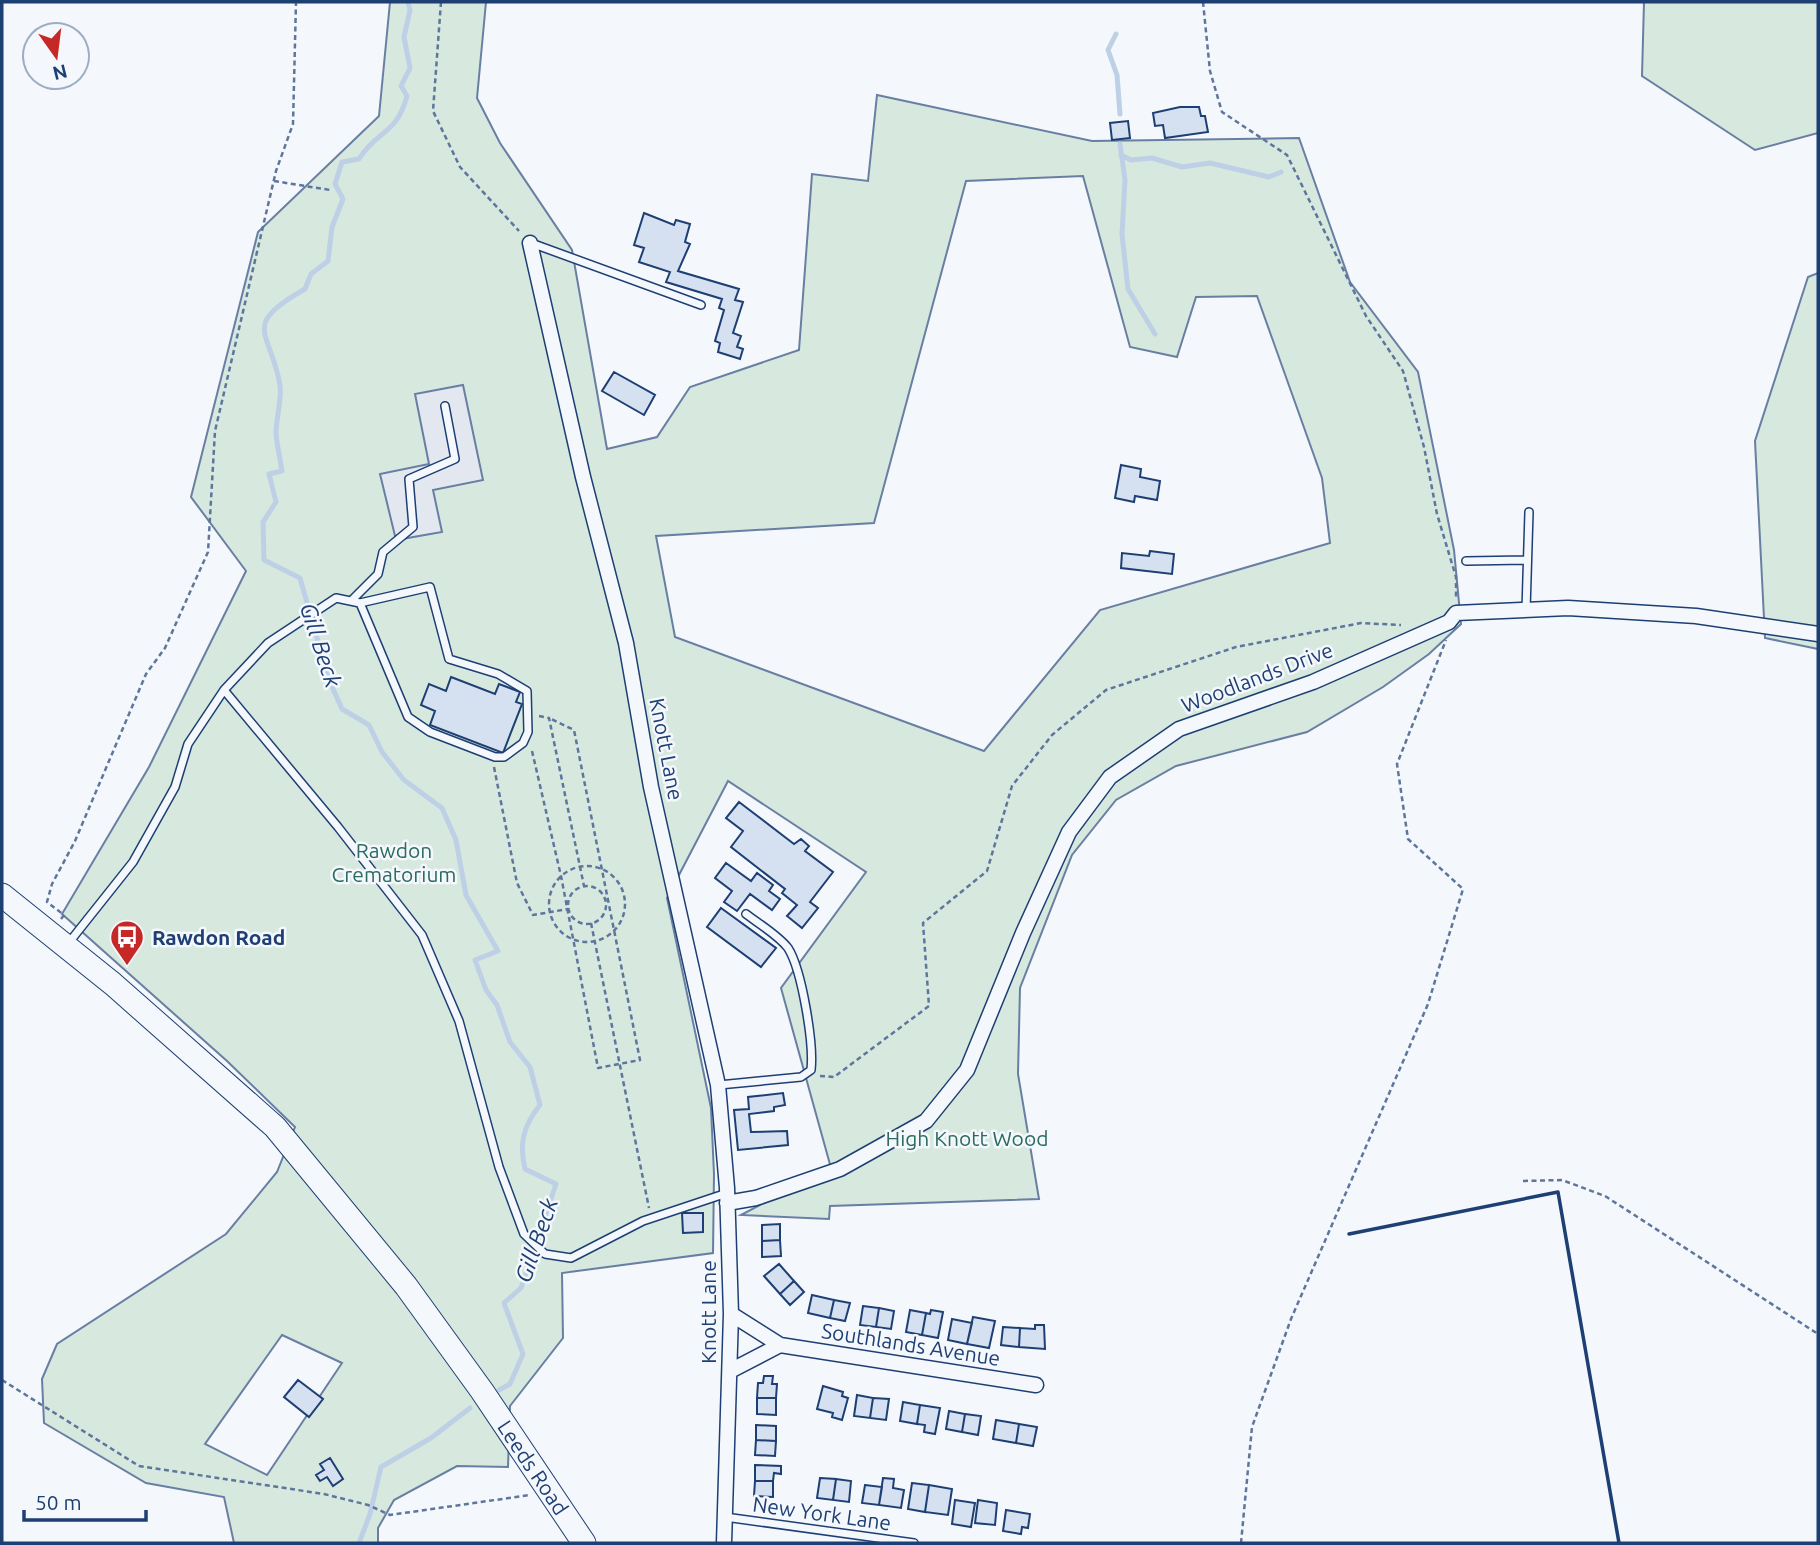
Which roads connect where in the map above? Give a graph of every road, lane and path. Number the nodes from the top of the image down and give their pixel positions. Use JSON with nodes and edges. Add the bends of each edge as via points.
{"nodes":[{"id":1,"x":296,"y":2,"type":"edge"},
{"id":2,"x":441,"y":2,"type":"edge"},
{"id":3,"x":1203,"y":2,"type":"edge"},
{"id":4,"x":274,"y":181,"type":"junction"},
{"id":5,"x":330,"y":190,"type":"dead end"},
{"id":6,"x":530,"y":243,"type":"junction"},
{"id":7,"x":701,"y":305,"type":"dead end"},
{"id":8,"x":445,"y":406,"type":"dead end"},
{"id":9,"x":1529,"y":512,"type":"dead end"},
{"id":10,"x":1527,"y":560,"type":"junction"},
{"id":11,"x":1466,"y":561,"type":"dead end"},
{"id":12,"x":356,"y":601,"type":"junction"},
{"id":13,"x":1526,"y":610,"type":"junction"},
{"id":14,"x":1456,"y":613,"type":"junction"},
{"id":15,"x":1818,"y":634,"type":"edge"},
{"id":16,"x":224,"y":690,"type":"junction"},
{"id":17,"x":530,"y":715,"type":"junction"},
{"id":18,"x":549,"y":718,"type":"junction"},
{"id":19,"x":528,"y":733,"type":"junction"},
{"id":20,"x":492,"y":756,"type":"junction"},
{"id":21,"x":580,"y":867,"type":"junction"},
{"id":22,"x":601,"y":868,"type":"junction"},
{"id":23,"x":561,"y":876,"type":"junction"},
{"id":24,"x":584,"y":886,"type":"junction"},
{"id":25,"x":2,"y":895,"type":"edge"},
{"id":26,"x":607,"y":898,"type":"junction"},
{"id":27,"x":568,"y":909,"type":"junction"},
{"id":28,"x":550,"y":913,"type":"junction"},
{"id":29,"x":746,"y":914,"type":"dead end"},
{"id":30,"x":591,"y":923,"type":"junction"},
{"id":31,"x":614,"y":932,"type":"junction"},
{"id":32,"x":58,"y":939,"type":"junction"},
{"id":33,"x":574,"y":940,"type":"junction"},
{"id":34,"x":594,"y":942,"type":"junction"},
{"id":35,"x":620,"y":1065,"type":"junction"},
{"id":36,"x":718,"y":1085,"type":"junction"},
{"id":37,"x":1523,"y":1181,"type":"dead end"},
{"id":38,"x":727,"y":1198,"type":"junction"},
{"id":39,"x":650,"y":1218,"type":"junction"},
{"id":40,"x":731,"y":1314,"type":"junction"},
{"id":41,"x":1818,"y":1334,"type":"edge"},
{"id":42,"x":780,"y":1345,"type":"junction"},
{"id":43,"x":730,"y":1371,"type":"junction"},
{"id":44,"x":2,"y":1380,"type":"edge"},
{"id":45,"x":1036,"y":1385,"type":"dead end"},
{"id":46,"x":531,"y":1495,"type":"dead end"},
{"id":47,"x":725,"y":1517,"type":"junction"},
{"id":48,"x":584,"y":1543,"type":"edge"},
{"id":49,"x":724,"y":1543,"type":"edge"},
{"id":50,"x":914,"y":1543,"type":"edge"},
{"id":51,"x":1241,"y":1543,"type":"edge"}],
"edges":[{"from":1,"to":4,"type":"path","via":[[293,124]]},
{"from":2,"to":6,"type":"path","via":[[433,111],[460,167]]},
{"from":3,"to":14,"type":"path","via":[[1210,71],[1222,112],[1287,155],[1366,316],[1404,371],[1455,577]]},
{"from":4,"to":5,"type":"path"},
{"from":4,"to":32,"type":"path","via":[[215,431],[208,552],[165,648],[146,674],[52,884],[47,902],[64,915]]},
{"from":6,"to":7,"type":"lane"},
{"from":6,"to":36,"type":"street","name":"Knott Lane","via":[[626,643],[652,787]]},
{"from":8,"to":12,"type":"lane","via":[[455,459],[409,479],[413,527],[383,552],[378,573]]},
{"from":9,"to":10,"type":"lane"},
{"from":10,"to":11,"type":"lane"},
{"from":10,"to":13,"type":"lane"},
{"from":12,"to":16,"type":"lane","via":[[335,598],[319,607],[268,643]]},
{"from":12,"to":17,"type":"lane","via":[[430,587],[449,659],[523,686]]},
{"from":12,"to":20,"type":"lane","via":[[408,717],[430,732]]},
{"from":13,"to":14,"type":"street"},
{"from":13,"to":15,"type":"street","via":[[1696,616]]},
{"from":14,"to":38,"type":"street","name":"Woodlands Drive","via":[[1449,622],[1313,682],[1179,729],[1110,777],[1069,832],[967,1070],[926,1121],[840,1169],[756,1198]]},
{"from":14,"to":51,"type":"path","via":[[1397,764],[1408,839],[1463,889],[1428,1004],[1291,1319],[1252,1427]]},
{"from":16,"to":32,"type":"lane","via":[[188,744],[175,787],[133,862]]},
{"from":16,"to":39,"type":"lane","via":[[422,935],[459,1021],[499,1167],[524,1234],[545,1254],[571,1258]]},
{"from":17,"to":18,"type":"path"},
{"from":17,"to":19,"type":"lane"},
{"from":18,"to":21,"type":"path"},
{"from":18,"to":22,"type":"path","via":[[574,730]]},
{"from":19,"to":20,"type":"lane","via":[[514,753]]},
{"from":19,"to":23,"type":"path"},
{"from":20,"to":28,"type":"path","via":[[517,883],[533,915]]},
{"from":21,"to":22,"type":"path"},
{"from":21,"to":23,"type":"path"},
{"from":21,"to":24,"type":"path"},
{"from":22,"to":26,"type":"path"},
{"from":22,"to":31,"type":"path","via":[[612,874],[625,897],[622,922]]},
{"from":23,"to":27,"type":"path"},
{"from":23,"to":28,"type":"path","via":[[549,896]]},
{"from":24,"to":26,"type":"path","via":[[596,888]]},
{"from":24,"to":27,"type":"path","via":[[573,892]]},
{"from":25,"to":32,"type":"main road"},
{"from":26,"to":30,"type":"path","via":[[602,917]]},
{"from":26,"to":31,"type":"path"},
{"from":27,"to":28,"type":"path"},
{"from":27,"to":30,"type":"path","via":[[579,922]]},
{"from":27,"to":33,"type":"path"},
{"from":28,"to":33,"type":"path","via":[[558,930]]},
{"from":29,"to":36,"type":"lane","via":[[786,945],[796,963],[811,1070],[801,1077]]},
{"from":30,"to":34,"type":"path"},
{"from":31,"to":34,"type":"path"},
{"from":31,"to":35,"type":"path","via":[[640,1060]]},
{"from":32,"to":48,"type":"main road","name":"Leeds Road","via":[[275,1127],[405,1286]]},
{"from":33,"to":34,"type":"path"},
{"from":33,"to":35,"type":"path","via":[[598,1068]]},
{"from":34,"to":35,"type":"path"},
{"from":35,"to":39,"type":"path"},
{"from":36,"to":38,"type":"street","name":"Knott Lane"},
{"from":37,"to":41,"type":"path","via":[[1562,1180],[1605,1196]]},
{"from":38,"to":39,"type":"lane"},
{"from":38,"to":40,"type":"street","name":"Knott Lane"},
{"from":40,"to":42,"type":"street","name":"Southlands Avenue"},
{"from":40,"to":43,"type":"street","name":"Knott Lane"},
{"from":42,"to":43,"type":"street"},
{"from":42,"to":45,"type":"street","name":"Southlands Avenue"},
{"from":43,"to":47,"type":"street","name":"Knott Lane"},
{"from":44,"to":46,"type":"path","via":[[139,1466],[324,1494],[390,1515]]},
{"from":47,"to":49,"type":"street","name":"Knott Lane"},
{"from":47,"to":50,"type":"lane","name":"New York Lane"}]}
